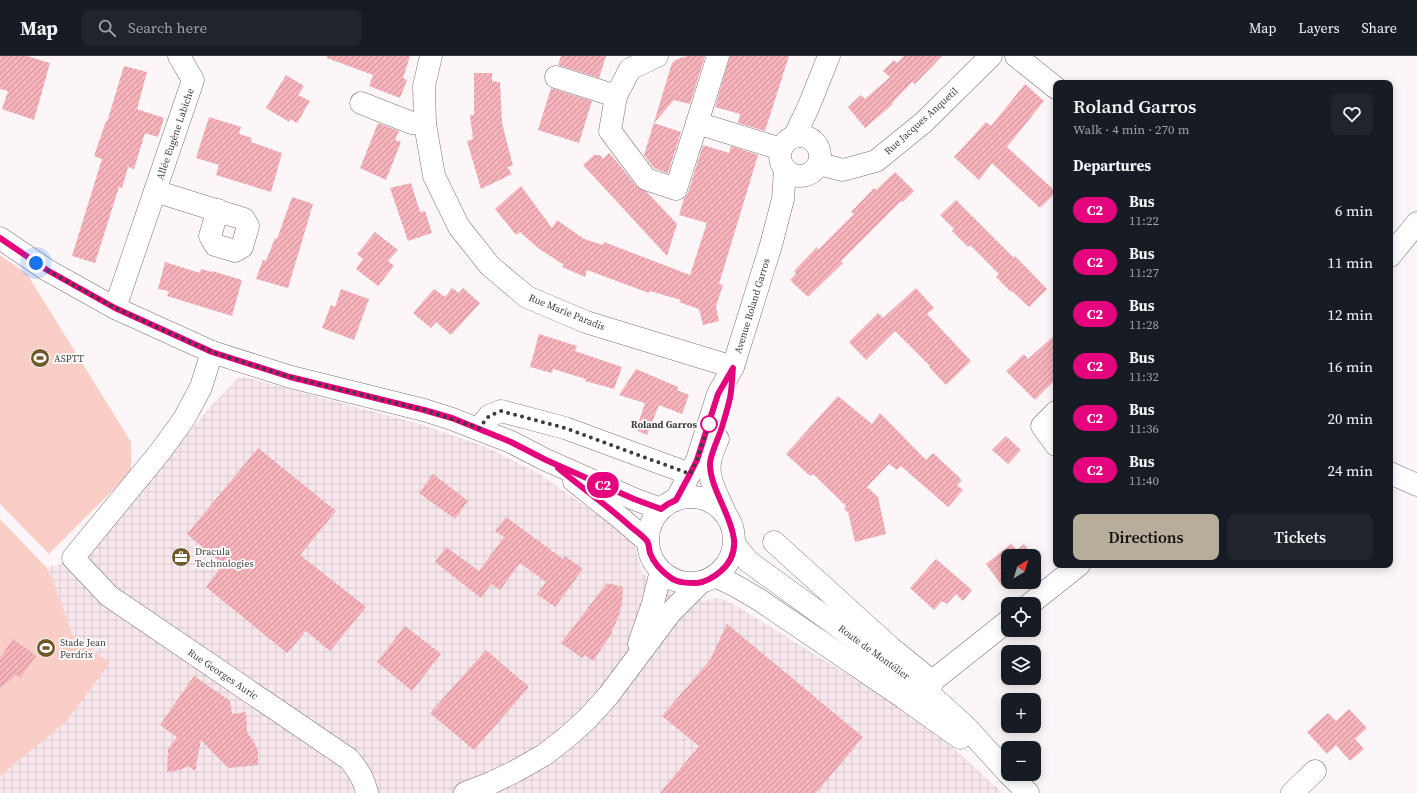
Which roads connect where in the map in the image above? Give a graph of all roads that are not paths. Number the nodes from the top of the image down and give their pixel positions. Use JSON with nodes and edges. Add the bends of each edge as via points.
{"nodes":[{"id":1,"x":179,"y":56,"type":"edge"},
{"id":2,"x":431,"y":56,"type":"edge"},
{"id":3,"x":657,"y":56,"type":"edge"},
{"id":4,"x":718,"y":56,"type":"edge"},
{"id":5,"x":992,"y":56,"type":"edge"},
{"id":6,"x":1016,"y":56,"type":"edge"},
{"id":7,"x":828,"y":59,"type":"edge"},
{"id":8,"x":556,"y":77,"type":"dead end"},
{"id":9,"x":1053,"y":86,"type":"edge"},
{"id":10,"x":616,"y":96,"type":"junction"},
{"id":11,"x":361,"y":103,"type":"dead end"},
{"id":12,"x":697,"y":123,"type":"junction"},
{"id":13,"x":425,"y":124,"type":"junction"},
{"id":14,"x":796,"y":142,"type":"junction"},
{"id":15,"x":819,"y":164,"type":"junction"},
{"id":16,"x":793,"y":173,"type":"junction"},
{"id":17,"x":155,"y":191,"type":"junction"},
{"id":18,"x":218,"y":210,"type":"dead end"},
{"id":19,"x":1417,"y":224,"type":"edge"},
{"id":20,"x":0,"y":238,"type":"edge"},
{"id":21,"x":1393,"y":252,"type":"edge"},
{"id":22,"x":115,"y":308,"type":"junction"},
{"id":23,"x":212,"y":352,"type":"junction"},
{"id":24,"x":733,"y":368,"type":"junction"},
{"id":25,"x":1053,"y":415,"type":"edge"},
{"id":26,"x":479,"y":428,"type":"junction"},
{"id":27,"x":1053,"y":441,"type":"edge"},
{"id":28,"x":546,"y":460,"type":"junction"},
{"id":29,"x":690,"y":474,"type":"junction"},
{"id":30,"x":1393,"y":474,"type":"edge"},
{"id":31,"x":1417,"y":485,"type":"edge"},
{"id":32,"x":668,"y":504,"type":"junction"},
{"id":33,"x":725,"y":513,"type":"junction"},
{"id":34,"x":648,"y":542,"type":"junction"},
{"id":35,"x":774,"y":542,"type":"dead end"},
{"id":36,"x":734,"y":544,"type":"junction"},
{"id":37,"x":1075,"y":568,"type":"edge"},
{"id":38,"x":661,"y":571,"type":"junction"},
{"id":39,"x":708,"y":579,"type":"junction"},
{"id":40,"x":1039,"y":597,"type":"edge"},
{"id":41,"x":1001,"y":628,"type":"edge"},
{"id":42,"x":629,"y":667,"type":"junction"},
{"id":43,"x":928,"y":685,"type":"junction"},
{"id":44,"x":904,"y":698,"type":"junction"},
{"id":45,"x":1001,"y":764,"type":"edge"},
{"id":46,"x":1001,"y":767,"type":"edge"},
{"id":47,"x":1315,"y":772,"type":"dead end"},
{"id":48,"x":1017,"y":781,"type":"edge"},
{"id":49,"x":367,"y":793,"type":"edge"},
{"id":50,"x":465,"y":793,"type":"edge"},
{"id":51,"x":1028,"y":793,"type":"edge"},
{"id":52,"x":1292,"y":793,"type":"edge"}],
"edges":[{"from":1,"to":17,"type":"street","name":"Allée Eugène Labiche","via":[[193,80]]},
{"from":2,"to":13,"type":"street","name":"Rue Marie Paradis","via":[[424,86]]},
{"from":3,"to":10,"type":"street","via":[[630,68]]},
{"from":4,"to":12,"type":"street"},
{"from":5,"to":15,"type":"street","name":"Rue Jacques Anquetil","via":[[924,122],[876,161],[843,170]]},
{"from":6,"to":9,"type":"street"},
{"from":7,"to":14,"type":"street","via":[[818,110]]},
{"from":8,"to":10,"type":"street"},
{"from":10,"to":12,"type":"street","via":[[610,131],[646,179],[676,189]]},
{"from":11,"to":13,"type":"street","via":[[412,123]]},
{"from":12,"to":14,"type":"street"},
{"from":13,"to":24,"type":"street","name":"Rue Marie Paradis","via":[[434,176],[459,227],[490,266],[527,297],[586,322]]},
{"from":14,"to":15,"type":"street","via":[[820,150]]},
{"from":14,"to":16,"type":"street","via":[[780,160]]},
{"from":15,"to":16,"type":"street","via":[[812,173]]},
{"from":16,"to":24,"type":"street","name":"Avenue Roland Garros"},
{"from":17,"to":18,"type":"street","name":"Allée Eugène Labiche"},
{"from":17,"to":22,"type":"street","name":"Allée Eugène Labiche"},
{"from":19,"to":21,"type":"street"},
{"from":20,"to":22,"type":"street","via":[[47,270]]},
{"from":22,"to":23,"type":"street"},
{"from":23,"to":26,"type":"street","via":[[290,377],[424,410]]},
{"from":23,"to":49,"type":"street","name":"Rue Georges Auric","via":[[201,387],[184,419],[73,558],[109,596],[349,759],[358,770]]},
{"from":24,"to":29,"type":"street","name":"Avenue Roland Garros","via":[[718,394]]},
{"from":24,"to":33,"type":"street","name":"Avenue Roland Garros","via":[[730,398],[710,463],[711,478]]},
{"from":25,"to":27,"type":"street","via":[[1042,426]]},
{"from":26,"to":28,"type":"street"},
{"from":26,"to":29,"type":"street","via":[[489,416],[501,411],[565,428]]},
{"from":28,"to":32,"type":"street","via":[[634,499]]},
{"from":28,"to":34,"type":"street","via":[[624,520]]},
{"from":29,"to":32,"type":"street","name":"Avenue Roland Garros"},
{"from":30,"to":31,"type":"street"},
{"from":32,"to":33,"type":"street","via":[[689,497],[702,498],[715,504]]},
{"from":32,"to":34,"type":"street","via":[[654,519],[649,530]]},
{"from":33,"to":36,"type":"street","via":[[734,533]]},
{"from":34,"to":38,"type":"street","via":[[654,562]]},
{"from":35,"to":43,"type":"street"},
{"from":36,"to":39,"type":"street","via":[[725,568]]},
{"from":36,"to":43,"type":"street","name":"Route de Montélier","via":[[749,562]]},
{"from":37,"to":40,"type":"street"},
{"from":38,"to":39,"type":"street","name":"Route de Montélier","via":[[673,579],[687,583]]},
{"from":38,"to":42,"type":"street","via":[[643,635]]},
{"from":39,"to":42,"type":"street","via":[[671,612]]},
{"from":39,"to":44,"type":"street","name":"Route de Montélier","via":[[734,585],[758,599]]},
{"from":41,"to":43,"type":"street"},
{"from":42,"to":50,"type":"street","via":[[608,696],[587,718],[544,755],[491,784]]},
{"from":43,"to":44,"type":"street"},
{"from":43,"to":45,"type":"street","name":"Route de Montélier"},
{"from":44,"to":46,"type":"street","name":"Route de Montélier"},
{"from":47,"to":52,"type":"street"},
{"from":48,"to":51,"type":"street","name":"Route de Montélier"}]}
